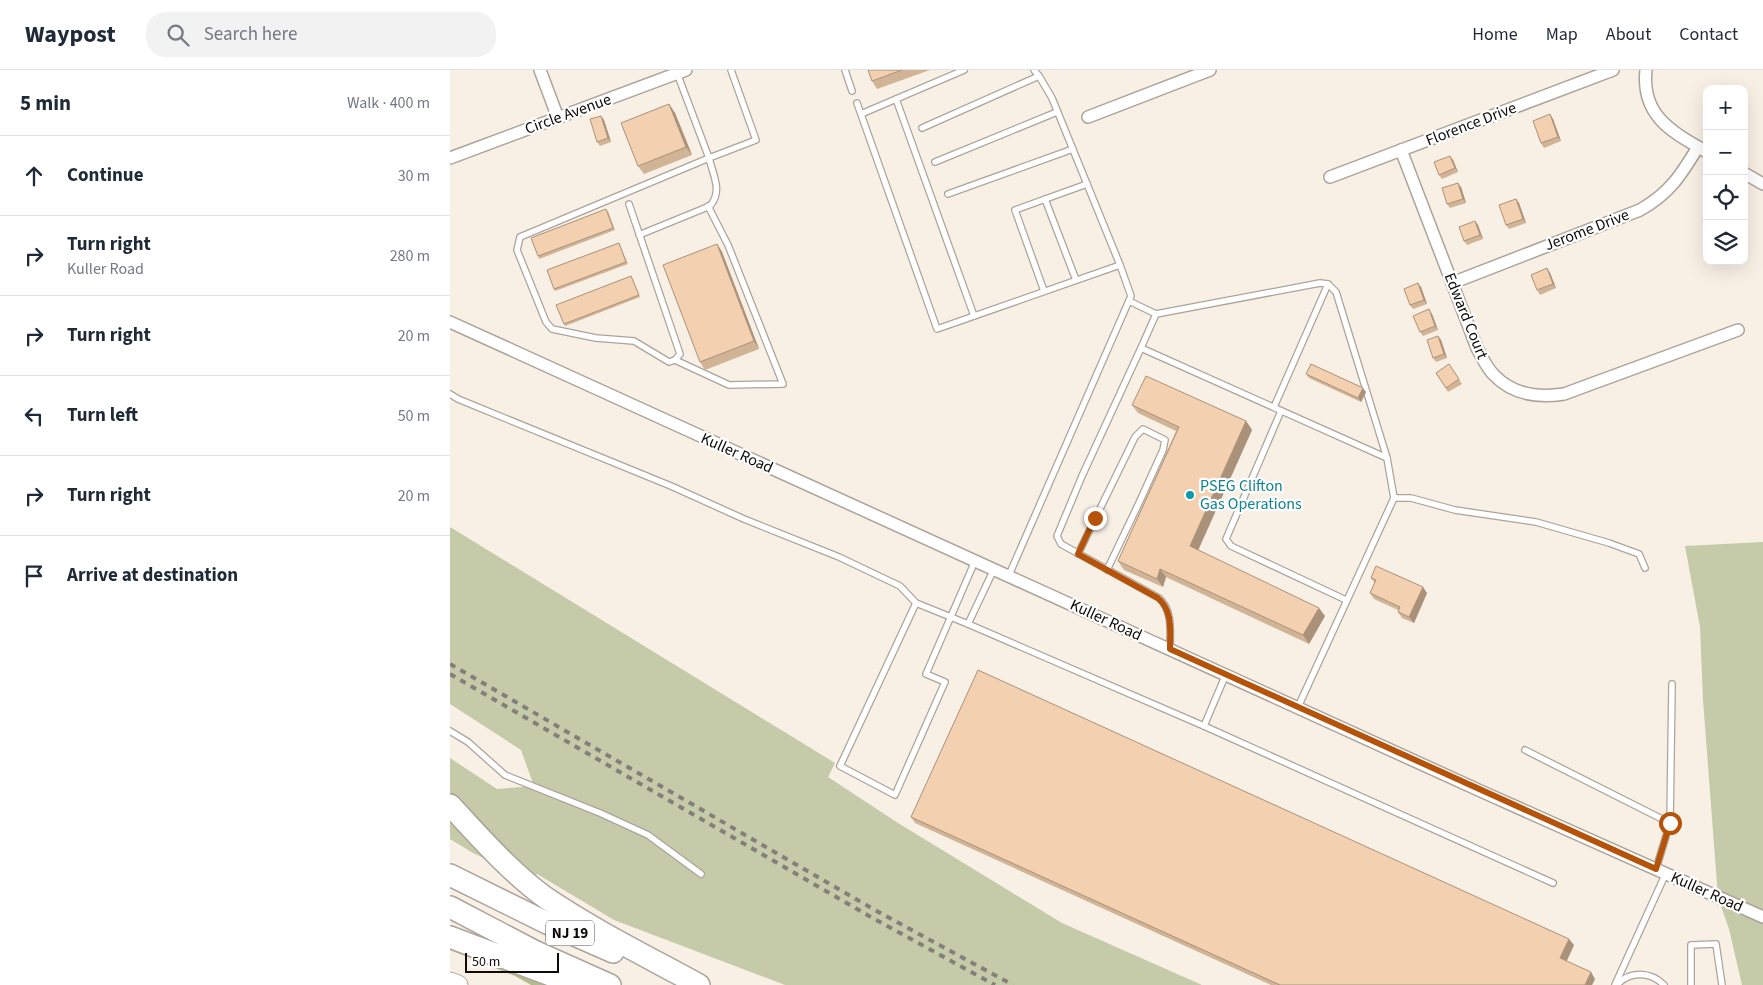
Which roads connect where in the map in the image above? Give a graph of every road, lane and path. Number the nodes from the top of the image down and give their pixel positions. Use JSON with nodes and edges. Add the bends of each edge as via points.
{"nodes":[{"id":1,"x":540,"y":70,"type":"edge"},
{"id":2,"x":731,"y":70,"type":"edge"},
{"id":3,"x":845,"y":70,"type":"edge"},
{"id":4,"x":964,"y":70,"type":"edge"},
{"id":5,"x":1034,"y":70,"type":"edge"},
{"id":6,"x":1210,"y":70,"type":"edge"},
{"id":7,"x":1613,"y":70,"type":"edge"},
{"id":8,"x":1646,"y":70,"type":"edge"},
{"id":9,"x":682,"y":72,"type":"edge"},
{"id":10,"x":1039,"y":76,"type":"junction"},
{"id":11,"x":852,"y":92,"type":"dead end"},
{"id":12,"x":896,"y":99,"type":"junction"},
{"id":13,"x":857,"y":103,"type":"dead end"},
{"id":14,"x":1057,"y":112,"type":"junction"},
{"id":15,"x":861,"y":114,"type":"junction"},
{"id":16,"x":1088,"y":117,"type":"dead end"},
{"id":17,"x":558,"y":118,"type":"junction"},
{"id":18,"x":922,"y":128,"type":"dead end"},
{"id":19,"x":1072,"y":149,"type":"junction"},
{"id":20,"x":1401,"y":150,"type":"junction"},
{"id":21,"x":1703,"y":150,"type":"edge"},
{"id":22,"x":450,"y":158,"type":"edge"},
{"id":23,"x":709,"y":158,"type":"junction"},
{"id":24,"x":934,"y":162,"type":"dead end"},
{"id":25,"x":1747,"y":175,"type":"edge"},
{"id":26,"x":1330,"y":177,"type":"dead end"},
{"id":27,"x":1087,"y":184,"type":"junction"},
{"id":28,"x":1763,"y":184,"type":"edge"},
{"id":29,"x":948,"y":194,"type":"dead end"},
{"id":30,"x":1045,"y":199,"type":"junction"},
{"id":31,"x":629,"y":204,"type":"dead end"},
{"id":32,"x":708,"y":206,"type":"junction"},
{"id":33,"x":639,"y":235,"type":"junction"},
{"id":34,"x":1120,"y":265,"type":"junction"},
{"id":35,"x":1076,"y":280,"type":"junction"},
{"id":36,"x":1452,"y":283,"type":"junction"},
{"id":37,"x":1328,"y":284,"type":"junction"},
{"id":38,"x":1044,"y":292,"type":"junction"},
{"id":39,"x":1129,"y":301,"type":"junction"},
{"id":40,"x":1156,"y":314,"type":"junction"},
{"id":41,"x":974,"y":316,"type":"junction"},
{"id":42,"x":450,"y":322,"type":"edge"},
{"id":43,"x":1738,"y":330,"type":"dead end"},
{"id":44,"x":1141,"y":348,"type":"junction"},
{"id":45,"x":675,"y":360,"type":"junction"},
{"id":46,"x":450,"y":394,"type":"edge"},
{"id":47,"x":1274,"y":408,"type":"junction"},
{"id":48,"x":1280,"y":411,"type":"junction"},
{"id":49,"x":1388,"y":458,"type":"junction"},
{"id":50,"x":1394,"y":498,"type":"junction"},
{"id":51,"x":1078,"y":554,"type":"junction"},
{"id":52,"x":976,"y":560,"type":"junction"},
{"id":53,"x":1645,"y":568,"type":"dead end"},
{"id":54,"x":994,"y":569,"type":"junction"},
{"id":55,"x":1106,"y":570,"type":"junction"},
{"id":56,"x":1009,"y":575,"type":"junction"},
{"id":57,"x":1346,"y":600,"type":"junction"},
{"id":58,"x":916,"y":602,"type":"junction"},
{"id":59,"x":951,"y":617,"type":"junction"},
{"id":60,"x":968,"y":624,"type":"junction"},
{"id":61,"x":1170,"y":649,"type":"junction"},
{"id":62,"x":1226,"y":674,"type":"junction"},
{"id":63,"x":1672,"y":684,"type":"dead end"},
{"id":64,"x":1298,"y":707,"type":"junction"},
{"id":65,"x":1204,"y":726,"type":"junction"},
{"id":66,"x":450,"y":731,"type":"edge"},
{"id":67,"x":1525,"y":750,"type":"dead end"},
{"id":68,"x":450,"y":805,"type":"edge"},
{"id":69,"x":1670,"y":823,"type":"junction"},
{"id":70,"x":1661,"y":871,"type":"junction"},
{"id":71,"x":701,"y":874,"type":"dead end"},
{"id":72,"x":450,"y":875,"type":"edge"},
{"id":73,"x":1553,"y":883,"type":"dead end"},
{"id":74,"x":450,"y":907,"type":"edge"},
{"id":75,"x":1763,"y":917,"type":"edge"},
{"id":76,"x":450,"y":937,"type":"edge"},
{"id":77,"x":450,"y":982,"type":"edge"},
{"id":78,"x":458,"y":985,"type":"edge"},
{"id":79,"x":576,"y":985,"type":"edge"},
{"id":80,"x":610,"y":985,"type":"edge"},
{"id":81,"x":694,"y":985,"type":"edge"},
{"id":82,"x":699,"y":985,"type":"edge"},
{"id":83,"x":1616,"y":985,"type":"edge"},
{"id":84,"x":1664,"y":985,"type":"edge"},
{"id":85,"x":1691,"y":985,"type":"edge"},
{"id":86,"x":1722,"y":985,"type":"edge"}],
"edges":[{"from":1,"to":17,"type":"street"},
{"from":2,"to":23,"type":"lane","via":[[756,140]]},
{"from":3,"to":11,"type":"lane"},
{"from":4,"to":12,"type":"lane"},
{"from":5,"to":10,"type":"lane"},
{"from":6,"to":16,"type":"street"},
{"from":7,"to":20,"type":"street","name":"Florence Drive"},
{"from":8,"to":21,"type":"street","via":[[1645,90],[1658,118],[1673,132]]},
{"from":9,"to":17,"type":"street","name":"Circle Avenue"},
{"from":9,"to":23,"type":"lane"},
{"from":10,"to":14,"type":"lane"},
{"from":10,"to":18,"type":"lane"},
{"from":12,"to":15,"type":"lane"},
{"from":12,"to":41,"type":"lane"},
{"from":13,"to":15,"type":"lane"},
{"from":14,"to":19,"type":"lane"},
{"from":14,"to":24,"type":"lane"},
{"from":15,"to":41,"type":"lane","via":[[936,329]]},
{"from":17,"to":22,"type":"street","name":"Circle Avenue"},
{"from":19,"to":27,"type":"lane"},
{"from":19,"to":29,"type":"lane"},
{"from":20,"to":26,"type":"street","name":"Florence Drive"},
{"from":20,"to":36,"type":"street","name":"Edward Court"},
{"from":21,"to":36,"type":"street","name":"Jerome Drive","via":[[1674,184],[1640,210]]},
{"from":23,"to":32,"type":"lane","via":[[717,189],[716,199]]},
{"from":23,"to":45,"type":"lane","via":[[520,238],[517,250],[546,322],[552,329],[596,338],[634,341],[669,362]]},
{"from":25,"to":28,"type":"street"},
{"from":27,"to":30,"type":"lane"},
{"from":27,"to":34,"type":"lane"},
{"from":30,"to":35,"type":"lane"},
{"from":30,"to":38,"type":"lane","via":[[1015,210]]},
{"from":31,"to":33,"type":"lane"},
{"from":32,"to":33,"type":"lane"},
{"from":32,"to":45,"type":"lane","via":[[728,245],[783,384],[729,385]]},
{"from":33,"to":45,"type":"lane","via":[[680,354]]},
{"from":34,"to":35,"type":"lane"},
{"from":34,"to":39,"type":"lane","via":[[1131,296]]},
{"from":35,"to":38,"type":"lane"},
{"from":36,"to":43,"type":"street","name":"Edward Court","via":[[1486,364],[1502,382],[1534,396],[1564,394]]},
{"from":37,"to":40,"type":"lane"},
{"from":37,"to":47,"type":"lane"},
{"from":37,"to":49,"type":"lane","via":[[1336,292]]},
{"from":38,"to":41,"type":"lane"},
{"from":39,"to":40,"type":"lane"},
{"from":39,"to":56,"type":"lane"},
{"from":40,"to":44,"type":"lane"},
{"from":42,"to":52,"type":"street","name":"Kuller Road"},
{"from":44,"to":47,"type":"lane"},
{"from":44,"to":51,"type":"lane","via":[[1057,536],[1061,544]]},
{"from":46,"to":58,"type":"lane","via":[[744,520],[839,556],[900,586]]},
{"from":47,"to":48,"type":"lane"},
{"from":48,"to":49,"type":"lane"},
{"from":48,"to":57,"type":"lane","via":[[1226,539],[1231,546]]},
{"from":49,"to":50,"type":"lane"},
{"from":50,"to":53,"type":"lane","via":[[1411,498],[1455,510],[1536,522],[1639,554]]},
{"from":50,"to":57,"type":"lane"},
{"from":51,"to":55,"type":"lane"},
{"from":51,"to":55,"type":"lane","via":[[1135,437],[1142,429],[1165,440]]},
{"from":52,"to":54,"type":"street","name":"Kuller Road"},
{"from":52,"to":59,"type":"lane"},
{"from":54,"to":56,"type":"street","name":"Kuller Road"},
{"from":54,"to":60,"type":"lane"},
{"from":55,"to":61,"type":"lane","via":[[1166,604],[1170,618]]},
{"from":56,"to":61,"type":"street","name":"Kuller Road"},
{"from":57,"to":64,"type":"lane"},
{"from":58,"to":59,"type":"lane"},
{"from":58,"to":59,"type":"lane","via":[[840,766],[895,795],[945,682],[926,674]]},
{"from":59,"to":60,"type":"lane"},
{"from":60,"to":65,"type":"lane"},
{"from":61,"to":62,"type":"street","name":"Kuller Road"},
{"from":62,"to":64,"type":"street","name":"Kuller Road"},
{"from":62,"to":65,"type":"lane"},
{"from":63,"to":69,"type":"lane"},
{"from":64,"to":70,"type":"street","name":"Kuller Road"},
{"from":65,"to":73,"type":"lane"},
{"from":66,"to":71,"type":"lane","via":[[506,775],[648,835]]},
{"from":67,"to":69,"type":"lane"},
{"from":68,"to":82,"type":"highway","via":[[503,861],[546,897],[604,934]]},
{"from":69,"to":70,"type":"lane"},
{"from":70,"to":75,"type":"street","name":"Kuller Road"},
{"from":70,"to":83,"type":"lane"},
{"from":72,"to":81,"type":"highway","number":"NJ 19","via":[[546,923]]},
{"from":74,"to":80,"type":"highway","number":"NJ 19","via":[[534,951]]},
{"from":76,"to":79,"type":"highway"},
{"from":77,"to":78,"type":"main road"},
{"from":83,"to":84,"type":"lane","via":[[1638,974],[1649,975]]},
{"from":85,"to":86,"type":"lane","via":[[1691,945],[1716,944]]}]}
